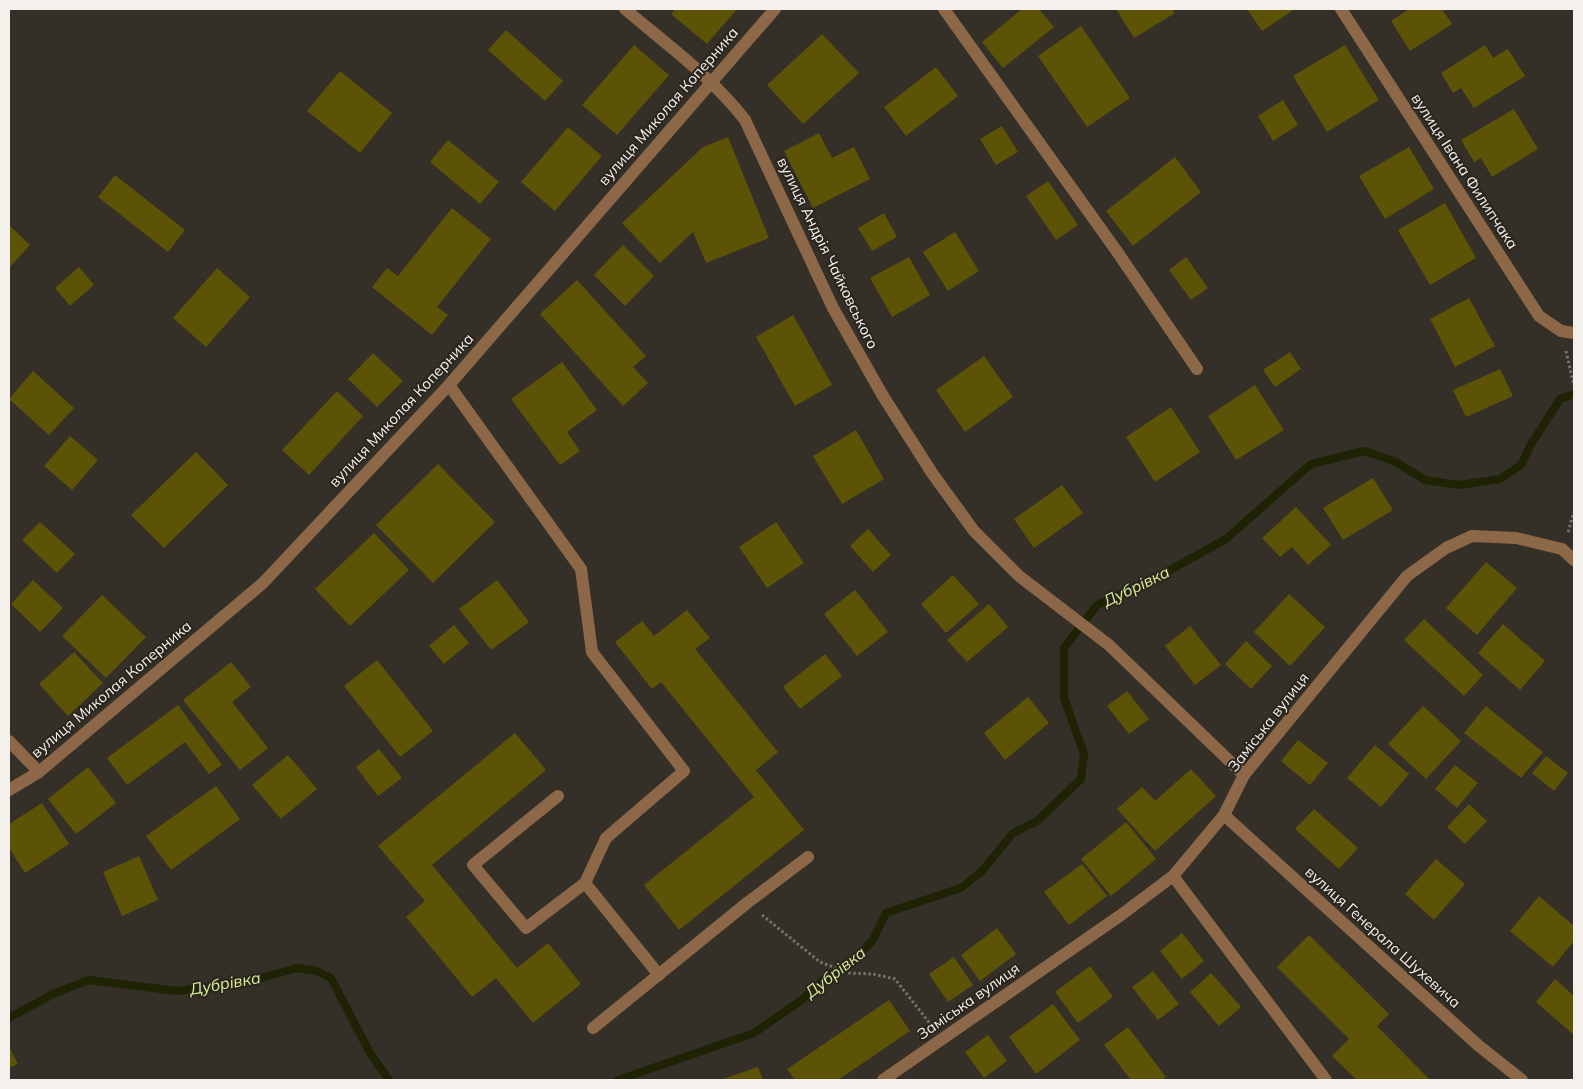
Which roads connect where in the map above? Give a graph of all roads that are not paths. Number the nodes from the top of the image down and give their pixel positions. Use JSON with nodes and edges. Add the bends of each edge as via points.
{"nodes":[{"id":1,"x":625,"y":9,"type":"edge"},
{"id":2,"x":775,"y":9,"type":"edge"},
{"id":3,"x":944,"y":9,"type":"edge"},
{"id":4,"x":1341,"y":9,"type":"edge"},
{"id":5,"x":710,"y":82,"type":"junction"},
{"id":6,"x":1574,"y":333,"type":"edge"},
{"id":7,"x":1197,"y":369,"type":"dead end"},
{"id":8,"x":449,"y":385,"type":"junction"},
{"id":9,"x":1574,"y":560,"type":"edge"},
{"id":10,"x":9,"y":741,"type":"edge"},
{"id":11,"x":39,"y":772,"type":"junction"},
{"id":12,"x":1244,"y":774,"type":"junction"},
{"id":13,"x":9,"y":790,"type":"edge"},
{"id":14,"x":558,"y":796,"type":"dead end"},
{"id":15,"x":1224,"y":815,"type":"junction"},
{"id":16,"x":808,"y":857,"type":"dead end"},
{"id":17,"x":1173,"y":876,"type":"junction"},
{"id":18,"x":585,"y":883,"type":"junction"},
{"id":19,"x":659,"y":975,"type":"junction"},
{"id":20,"x":593,"y":1028,"type":"dead end"},
{"id":21,"x":883,"y":1080,"type":"edge"},
{"id":22,"x":1326,"y":1080,"type":"edge"},
{"id":23,"x":1522,"y":1080,"type":"edge"}],
"edges":[{"from":1,"to":5,"type":"street","name":"вулиця Андрія Чайковського"},
{"from":2,"to":5,"type":"street","name":"вулиця Миколая Коперника"},
{"from":3,"to":7,"type":"street"},
{"from":4,"to":6,"type":"street","name":"вулиця Івана Филипчака","via":[[1539,316],[1561,331]]},
{"from":5,"to":8,"type":"street","name":"вулиця Миколая Коперника"},
{"from":5,"to":12,"type":"street","name":"вулиця Андрія Чайковського","via":[[745,120],[834,308],[883,396],[974,531],[1019,576],[1109,645]]},
{"from":8,"to":11,"type":"street","name":"вулиця Миколая Коперника","via":[[263,583]]},
{"from":8,"to":18,"type":"street","via":[[581,569],[592,652],[684,771],[606,838]]},
{"from":9,"to":12,"type":"street","name":"Заміська вулиця","via":[[1562,549],[1516,538],[1472,536],[1446,548],[1407,576]]},
{"from":10,"to":11,"type":"street"},
{"from":11,"to":13,"type":"street","name":"вулиця Миколая Коперника"},
{"from":12,"to":15,"type":"street","name":"Заміська вулиця"},
{"from":14,"to":18,"type":"street","via":[[473,865],[526,928]]},
{"from":15,"to":17,"type":"street","name":"Заміська вулиця"},
{"from":15,"to":23,"type":"street","name":"вулиця Генерала Шухевича","via":[[1479,1046]]},
{"from":16,"to":19,"type":"street"},
{"from":17,"to":21,"type":"street","name":"Заміська вулиця"},
{"from":17,"to":22,"type":"street"},
{"from":18,"to":19,"type":"street"},
{"from":19,"to":20,"type":"street"}]}
